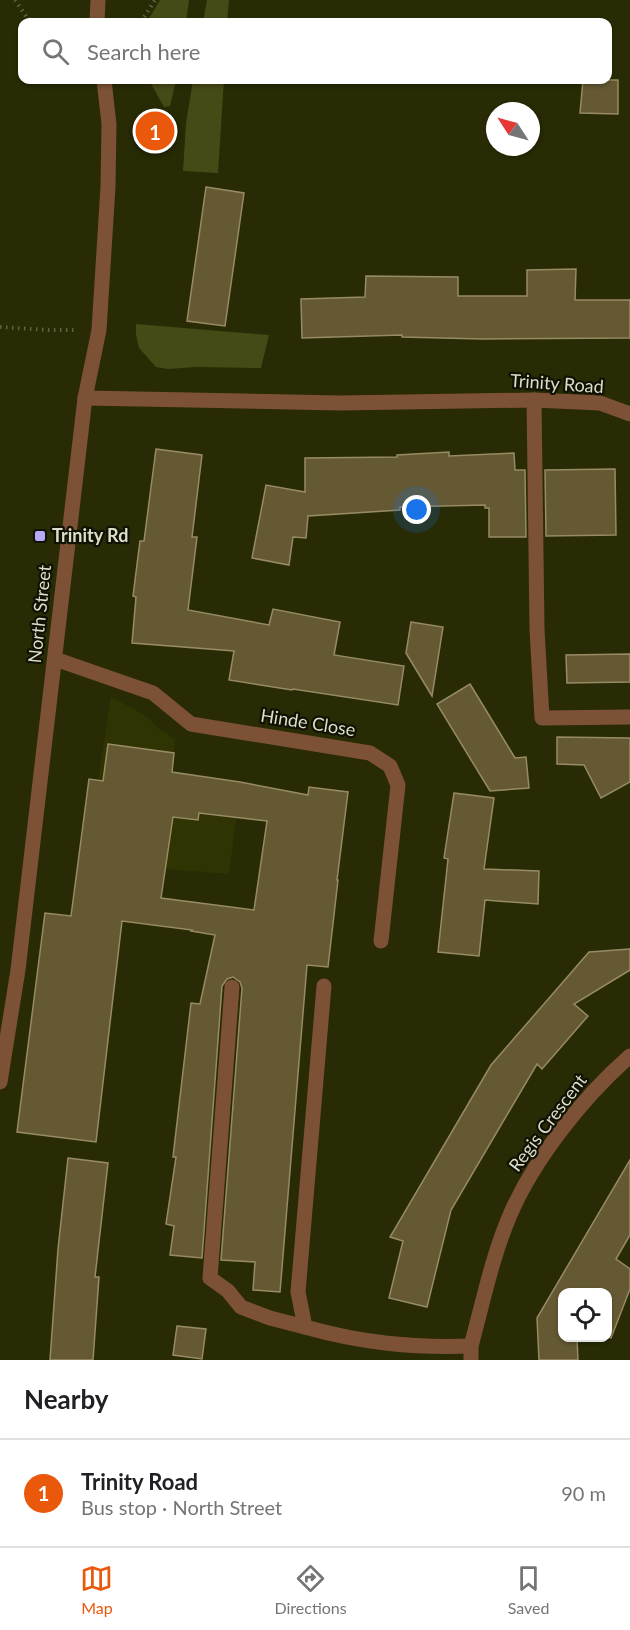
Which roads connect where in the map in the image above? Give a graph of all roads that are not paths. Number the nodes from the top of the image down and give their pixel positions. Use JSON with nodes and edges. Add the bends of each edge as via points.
{"nodes":[{"id":1,"x":98,"y":0,"type":"edge"},
{"id":2,"x":97,"y":18,"type":"edge"},
{"id":3,"x":105,"y":84,"type":"edge"},
{"id":4,"x":85,"y":398,"type":"junction"},
{"id":5,"x":534,"y":400,"type":"junction"},
{"id":6,"x":630,"y":414,"type":"edge"},
{"id":7,"x":55,"y":659,"type":"junction"},
{"id":8,"x":630,"y":717,"type":"edge"},
{"id":9,"x":381,"y":941,"type":"dead end"},
{"id":10,"x":324,"y":986,"type":"dead end"},
{"id":11,"x":232,"y":987,"type":"dead end"},
{"id":12,"x":630,"y":1056,"type":"edge"},
{"id":13,"x":0,"y":1082,"type":"edge"},
{"id":14,"x":305,"y":1327,"type":"junction"},
{"id":15,"x":471,"y":1353,"type":"edge"}],
"edges":[{"from":1,"to":2,"type":"street"},
{"from":3,"to":4,"type":"street","name":"North Street","via":[[110,124],[108,187],[99,330]]},
{"from":4,"to":5,"type":"street","name":"Trinity Road","via":[[340,403]]},
{"from":4,"to":7,"type":"street","name":"North Street"},
{"from":5,"to":6,"type":"street","name":"Trinity Road","via":[[600,403]]},
{"from":5,"to":8,"type":"street","via":[[542,718]]},
{"from":7,"to":9,"type":"street","name":"Hinde Close","via":[[153,693],[191,723],[370,753],[390,766],[398,784]]},
{"from":7,"to":13,"type":"street","name":"North Street","via":[[18,970]]},
{"from":10,"to":14,"type":"street","via":[[298,1292]]},
{"from":11,"to":14,"type":"street","via":[[210,1278],[241,1307]]},
{"from":12,"to":15,"type":"street","name":"Regis Crescent","via":[[581,1105],[531,1172],[494,1260]]},
{"from":14,"to":15,"type":"street","via":[[391,1345]]}]}
